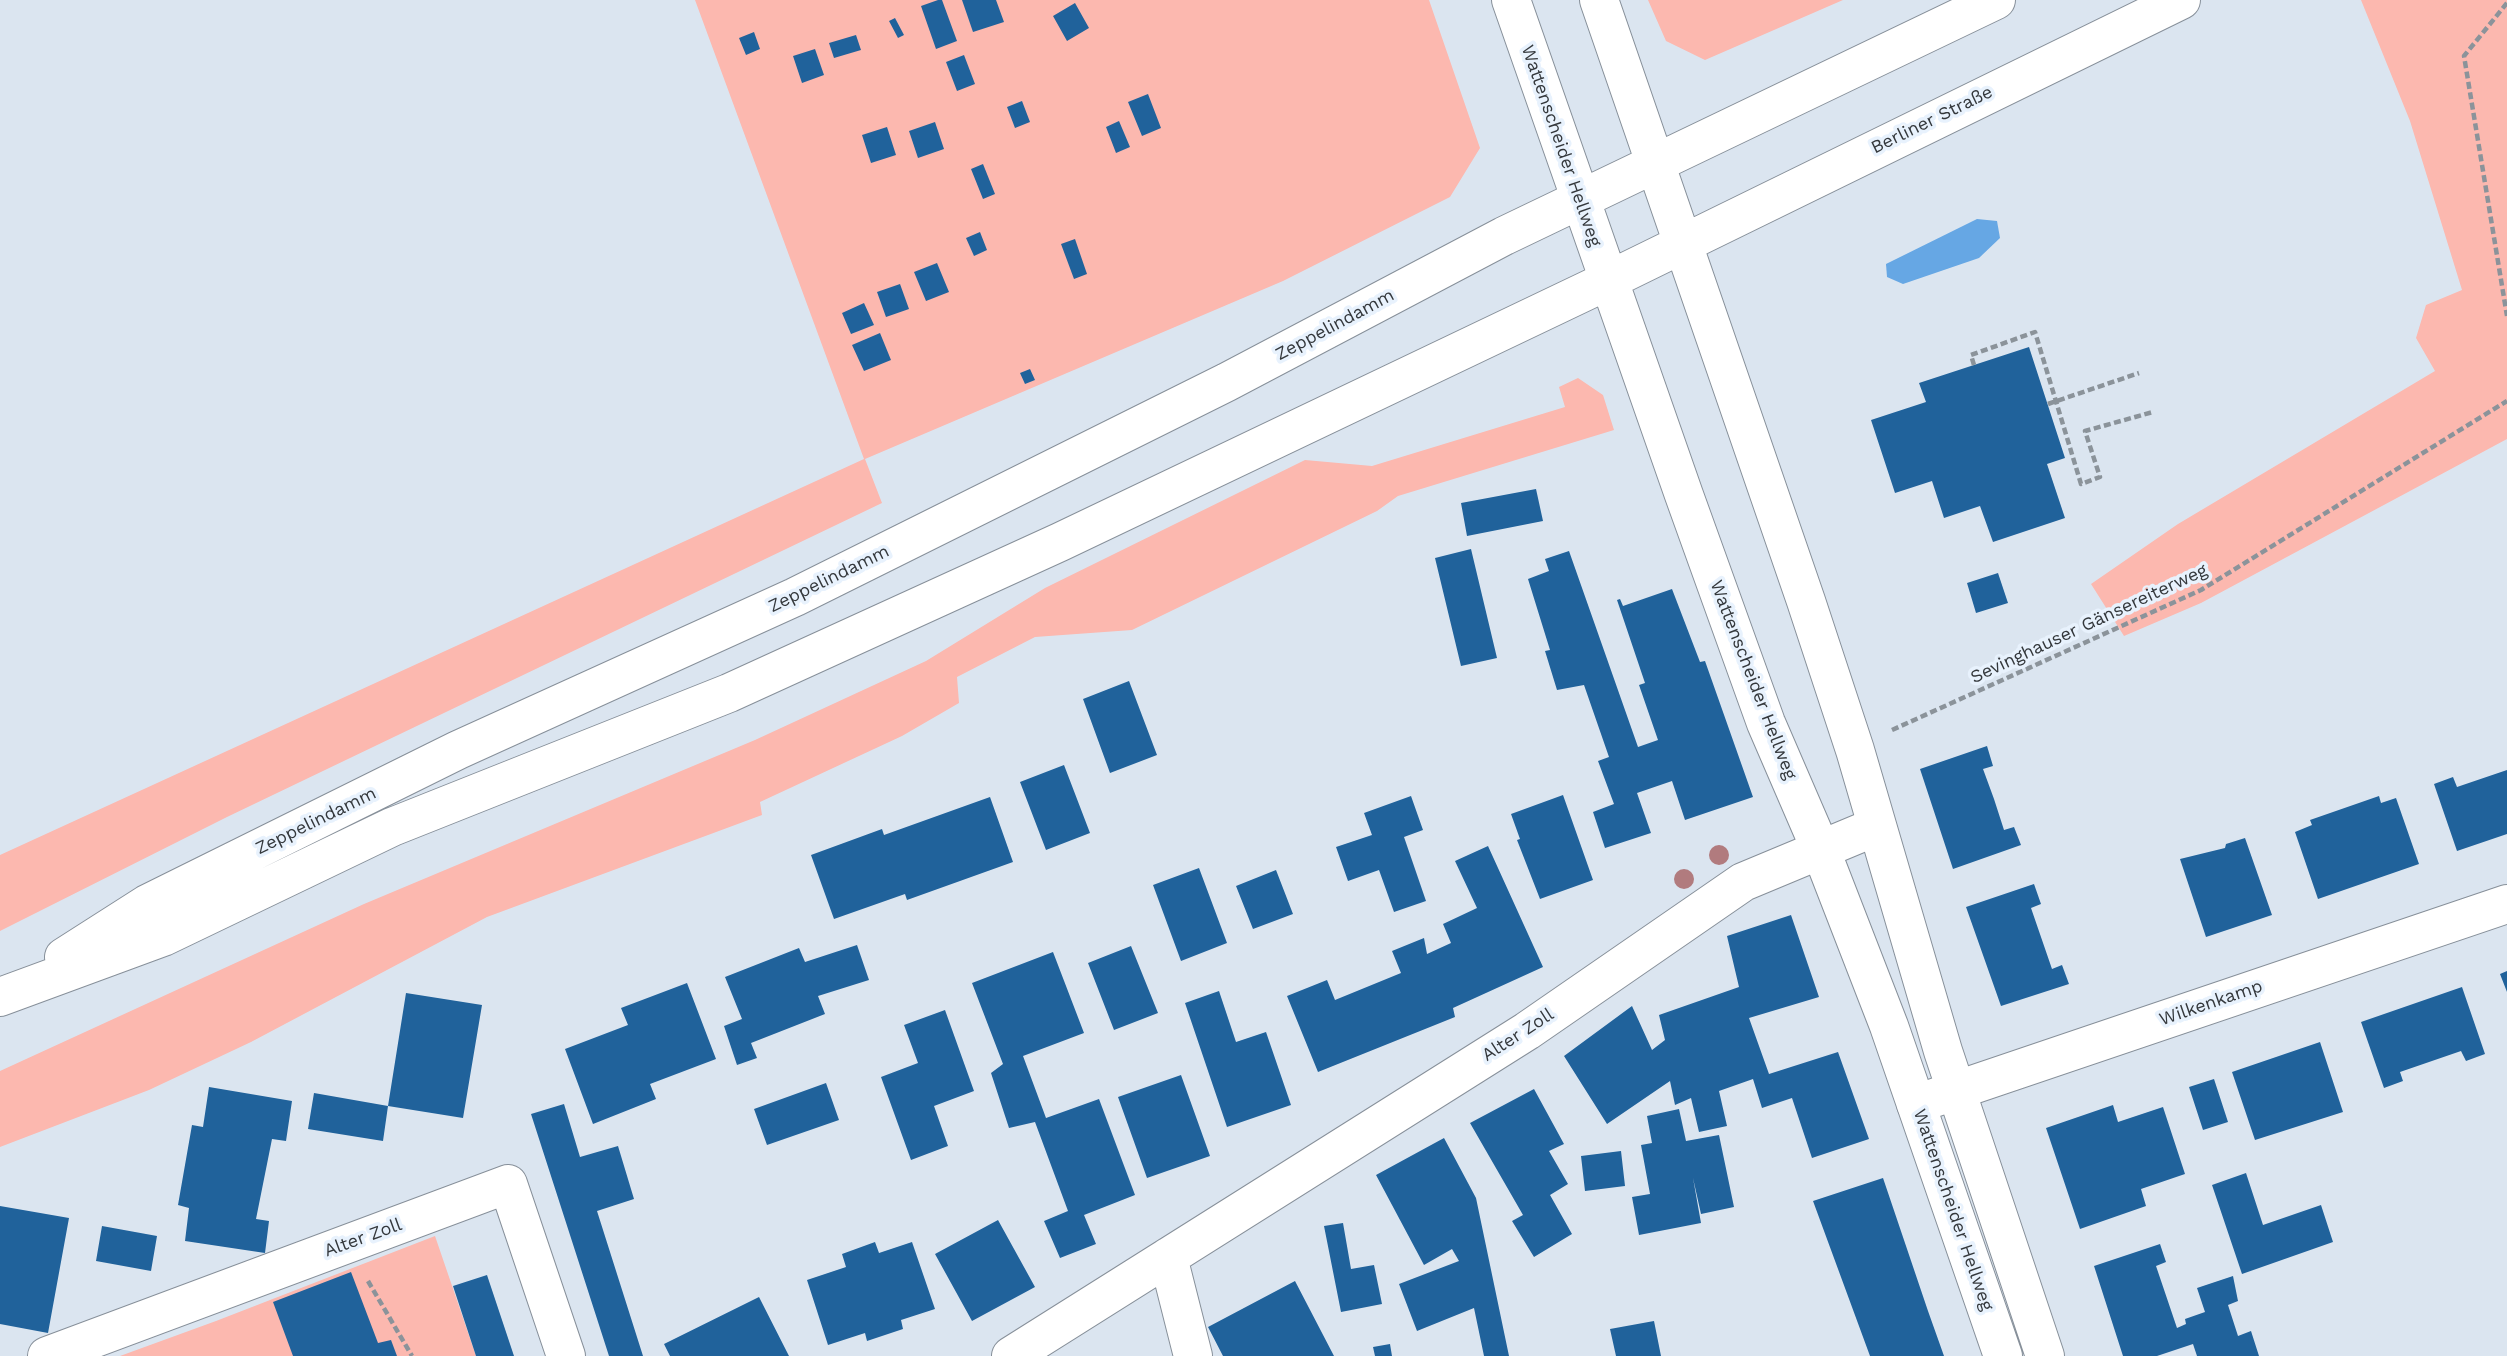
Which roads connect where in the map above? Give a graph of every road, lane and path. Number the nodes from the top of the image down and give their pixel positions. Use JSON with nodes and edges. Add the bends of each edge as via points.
{"nodes":[{"id":1,"x":1511,"y":0,"type":"edge"},
{"id":2,"x":1599,"y":0,"type":"edge"},
{"id":3,"x":1996,"y":0,"type":"edge"},
{"id":4,"x":2181,"y":0,"type":"edge"},
{"id":5,"x":2507,"y":3,"type":"edge"},
{"id":6,"x":1656,"y":165,"type":"junction"},
{"id":7,"x":1579,"y":201,"type":"junction"},
{"id":8,"x":1683,"y":242,"type":"junction"},
{"id":9,"x":1607,"y":281,"type":"junction"},
{"id":10,"x":2507,"y":316,"type":"edge"},
{"id":11,"x":1974,"y":365,"type":"dead end"},
{"id":12,"x":2140,"y":373,"type":"dead end"},
{"id":13,"x":2507,"y":401,"type":"edge"},
{"id":14,"x":2058,"y":402,"type":"junction"},
{"id":15,"x":2048,"y":404,"type":"dead end"},
{"id":16,"x":2153,"y":412,"type":"dead end"},
{"id":17,"x":1855,"y":750,"type":"junction"},
{"id":18,"x":1875,"y":827,"type":"junction"},
{"id":19,"x":1821,"y":848,"type":"junction"},
{"id":20,"x":2507,"y":904,"type":"edge"},
{"id":21,"x":1,"y":996,"type":"edge"},
{"id":22,"x":1957,"y":1091,"type":"junction"},
{"id":23,"x":1916,"y":1104,"type":"junction"},
{"id":24,"x":346,"y":1245,"type":"junction"},
{"id":25,"x":1168,"y":1257,"type":"junction"},
{"id":26,"x":47,"y":1356,"type":"edge"},
{"id":27,"x":411,"y":1356,"type":"edge"},
{"id":28,"x":566,"y":1356,"type":"edge"},
{"id":29,"x":1011,"y":1356,"type":"edge"},
{"id":30,"x":1193,"y":1356,"type":"edge"},
{"id":31,"x":2003,"y":1356,"type":"edge"},
{"id":32,"x":2045,"y":1356,"type":"edge"}],
"edges":[{"from":1,"to":7,"type":"main road","name":"Wattenscheider Hellweg"},
{"from":2,"to":6,"type":"main road"},
{"from":3,"to":6,"type":"main road"},
{"from":4,"to":8,"type":"main road","name":"Berliner Straße"},
{"from":5,"to":10,"type":"path","via":[[2464,56]]},
{"from":6,"to":7,"type":"main road","name":"Zeppelindamm"},
{"from":6,"to":8,"type":"main road"},
{"from":7,"to":9,"type":"main road","name":"Wattenscheider Hellweg"},
{"from":7,"to":21,"type":"main road","name":"Zeppelindamm","via":[[807,591],[458,750],[147,904]]},
{"from":8,"to":9,"type":"main road","name":"Zeppelindamm"},
{"from":8,"to":17,"type":"main road"},
{"from":9,"to":19,"type":"main road","name":"Wattenscheider Hellweg","via":[[1766,723]]},
{"from":9,"to":21,"type":"main road","name":"Zeppelindamm","via":[[1072,536],[729,693],[392,827],[163,937]]},
{"from":11,"to":14,"type":"path","via":[[1972,355],[2035,332]]},
{"from":12,"to":14,"type":"path"},
{"from":13,"to":17,"type":"path","name":"Sevinghauser Gänsereiterweg","via":[[2202,590]]},
{"from":14,"to":15,"type":"path"},
{"from":14,"to":16,"type":"path","via":[[2081,484],[2101,477],[2085,431]]},
{"from":17,"to":18,"type":"main road"},
{"from":18,"to":19,"type":"main road","name":"Alter Zoll"},
{"from":18,"to":22,"type":"main road"},
{"from":19,"to":23,"type":"main road","name":"Wattenscheider Hellweg"},
{"from":19,"to":25,"type":"main road","name":"Alter Zoll","via":[[1743,882],[1527,1031]]},
{"from":20,"to":22,"type":"main road","name":"Wilkenkamp"},
{"from":22,"to":23,"type":"main road","name":"Wilkenkamp"},
{"from":22,"to":32,"type":"main road"},
{"from":23,"to":31,"type":"main road","name":"Wattenscheider Hellweg"},
{"from":24,"to":26,"type":"main road","name":"Alter Zoll"},
{"from":24,"to":27,"type":"path"},
{"from":24,"to":28,"type":"main road","name":"Alter Zoll","via":[[508,1184]]},
{"from":25,"to":29,"type":"main road","name":"Alter Zoll"},
{"from":25,"to":30,"type":"main road"}]}
